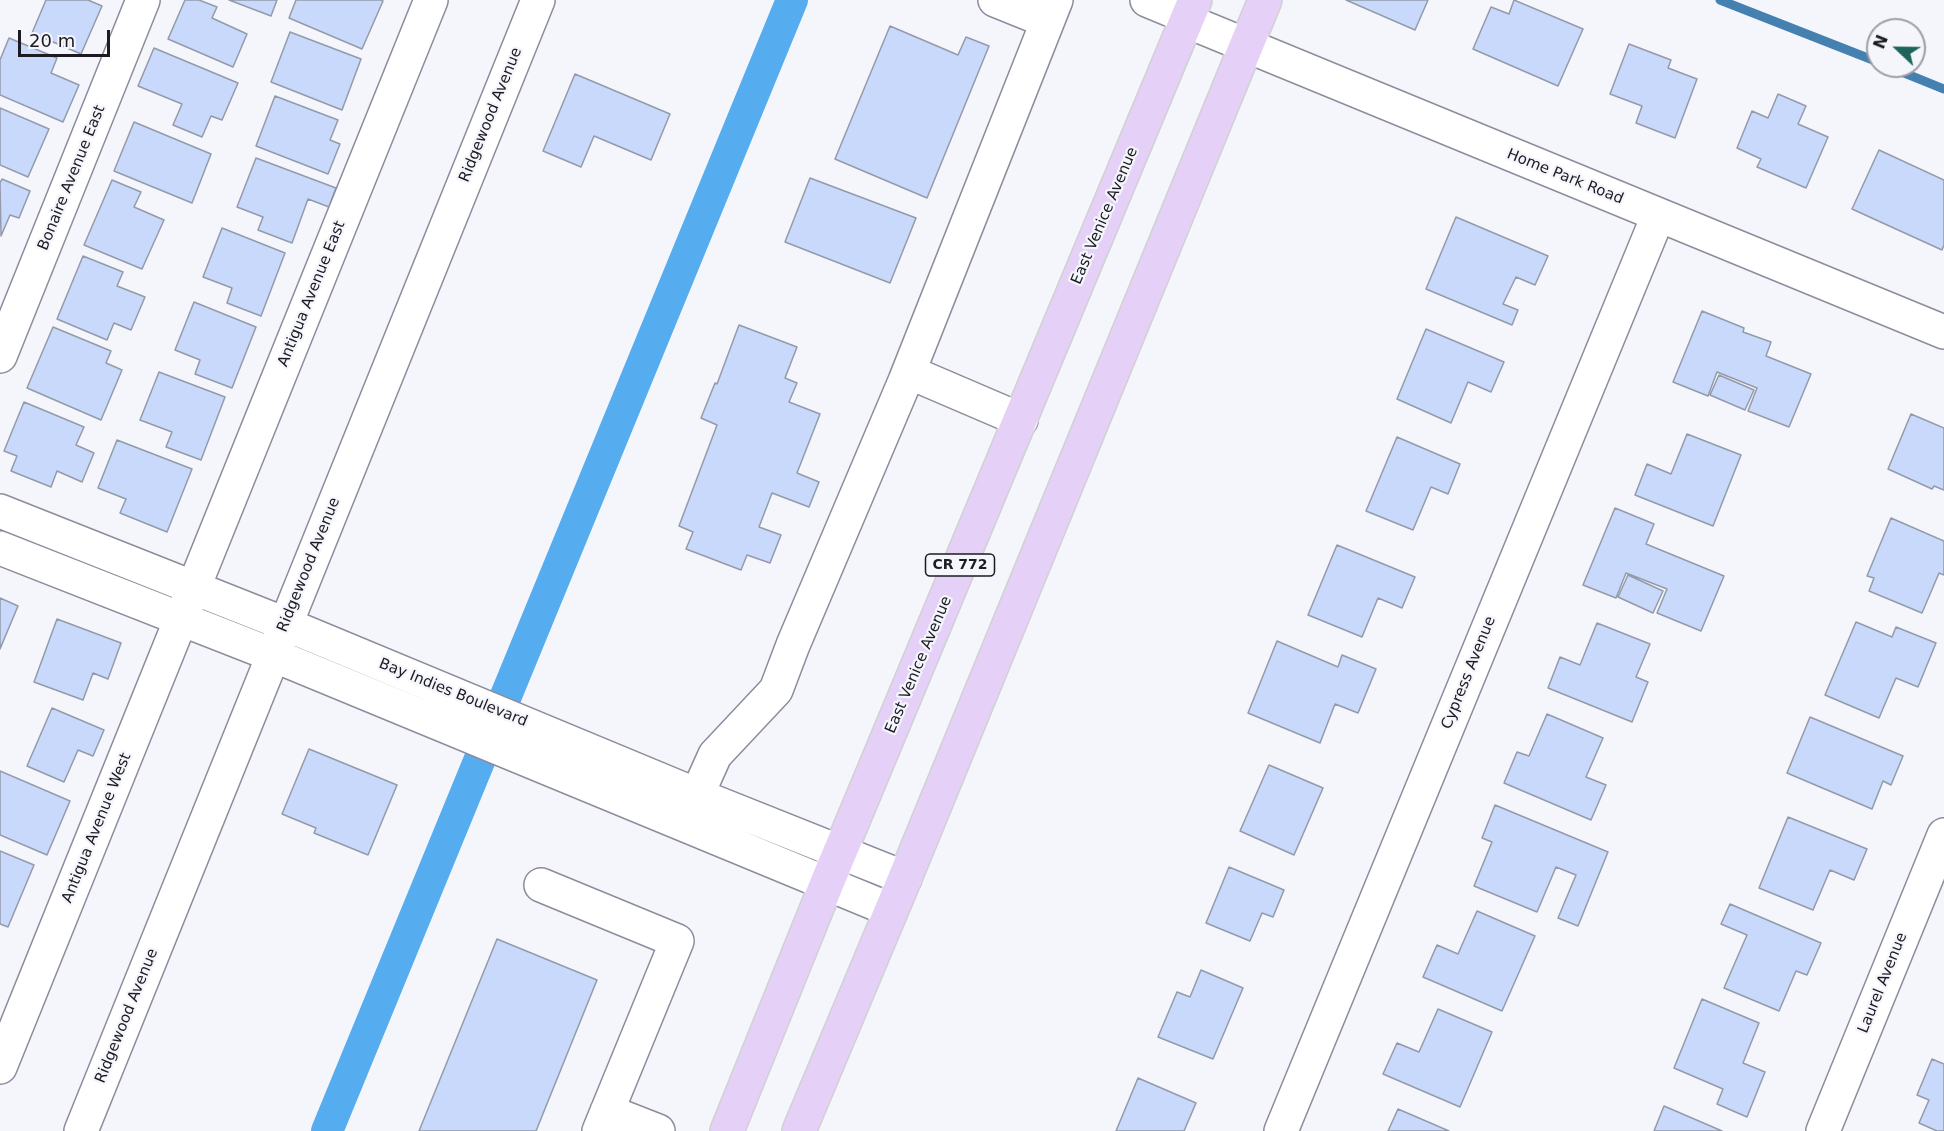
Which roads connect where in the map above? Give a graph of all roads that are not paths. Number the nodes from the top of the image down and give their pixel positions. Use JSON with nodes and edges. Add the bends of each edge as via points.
{"nodes":[{"id":1,"x":143,"y":0,"type":"edge"},
{"id":2,"x":431,"y":0,"type":"edge"},
{"id":3,"x":538,"y":0,"type":"edge"},
{"id":4,"x":995,"y":0,"type":"edge"},
{"id":5,"x":1147,"y":0,"type":"edge"},
{"id":6,"x":1265,"y":0,"type":"edge"},
{"id":7,"x":1052,"y":10,"type":"edge"},
{"id":8,"x":1190,"y":13,"type":"edge"},
{"id":9,"x":1246,"y":46,"type":"junction"},
{"id":10,"x":1658,"y":216,"type":"junction"},
{"id":11,"x":1944,"y":332,"type":"edge"},
{"id":12,"x":0,"y":356,"type":"edge"},
{"id":13,"x":909,"y":372,"type":"junction"},
{"id":14,"x":1021,"y":420,"type":"junction"},
{"id":15,"x":0,"y":511,"type":"edge"},
{"id":16,"x":0,"y":548,"type":"edge"},
{"id":17,"x":194,"y":588,"type":"junction"},
{"id":18,"x":181,"y":619,"type":"junction"},
{"id":19,"x":285,"y":624,"type":"junction"},
{"id":20,"x":273,"y":655,"type":"junction"},
{"id":21,"x":698,"y":795,"type":"junction"},
{"id":22,"x":1944,"y":835,"type":"edge"},
{"id":23,"x":841,"y":853,"type":"junction"},
{"id":24,"x":905,"y":878,"type":"junction"},
{"id":25,"x":827,"y":883,"type":"junction"},
{"id":26,"x":541,"y":885,"type":"dead end"},
{"id":27,"x":891,"y":910,"type":"junction"},
{"id":28,"x":0,"y":1067,"type":"edge"},
{"id":29,"x":603,"y":1121,"type":"edge"},
{"id":30,"x":81,"y":1131,"type":"edge"},
{"id":31,"x":658,"y":1131,"type":"edge"},
{"id":32,"x":727,"y":1131,"type":"edge"},
{"id":33,"x":799,"y":1131,"type":"edge"},
{"id":34,"x":1281,"y":1131,"type":"edge"},
{"id":35,"x":1823,"y":1131,"type":"edge"}],
"edges":[{"from":1,"to":12,"type":"street","name":"Bonaire Avenue East"},
{"from":2,"to":17,"type":"street","name":"Antigua Avenue East"},
{"from":3,"to":19,"type":"street","name":"Ridgewood Avenue"},
{"from":4,"to":7,"type":"street"},
{"from":5,"to":8,"type":"street","name":"Home Park Road"},
{"from":6,"to":9,"type":"main road"},
{"from":7,"to":13,"type":"street"},
{"from":8,"to":9,"type":"street","name":"Home Park Road"},
{"from":8,"to":14,"type":"main road","name":"East Venice Avenue","number":"CR 772"},
{"from":9,"to":10,"type":"street","name":"Home Park Road"},
{"from":9,"to":24,"type":"main road"},
{"from":10,"to":11,"type":"street","name":"Home Park Road"},
{"from":10,"to":34,"type":"street","name":"Cypress Avenue"},
{"from":13,"to":14,"type":"street"},
{"from":13,"to":21,"type":"street","via":[[776,690],[715,755]]},
{"from":14,"to":23,"type":"main road","name":"East Venice Avenue","number":"CR 772"},
{"from":15,"to":17,"type":"street","name":"Bay Indies Boulevard"},
{"from":16,"to":18,"type":"street"},
{"from":17,"to":18,"type":"street","name":"Antigua Avenue West"},
{"from":17,"to":19,"type":"street","name":"Bay Indies Boulevard"},
{"from":18,"to":20,"type":"street"},
{"from":18,"to":28,"type":"street","name":"Antigua Avenue West"},
{"from":19,"to":20,"type":"street","name":"Ridgewood Avenue"},
{"from":19,"to":21,"type":"street","name":"Bay Indies Boulevard"},
{"from":20,"to":25,"type":"street"},
{"from":20,"to":30,"type":"street","name":"Ridgewood Avenue"},
{"from":21,"to":23,"type":"street","name":"Bay Indies Boulevard"},
{"from":22,"to":35,"type":"street","name":"Laurel Avenue"},
{"from":23,"to":24,"type":"street","name":"Bay Indies Boulevard"},
{"from":23,"to":25,"type":"main road","name":"East Venice Avenue","number":"CR 772"},
{"from":24,"to":27,"type":"main road"},
{"from":25,"to":27,"type":"street"},
{"from":25,"to":32,"type":"main road","name":"East Venice Avenue","number":"CR 772"},
{"from":26,"to":29,"type":"street","via":[[677,941]]},
{"from":27,"to":33,"type":"main road"},
{"from":29,"to":31,"type":"street"}]}
